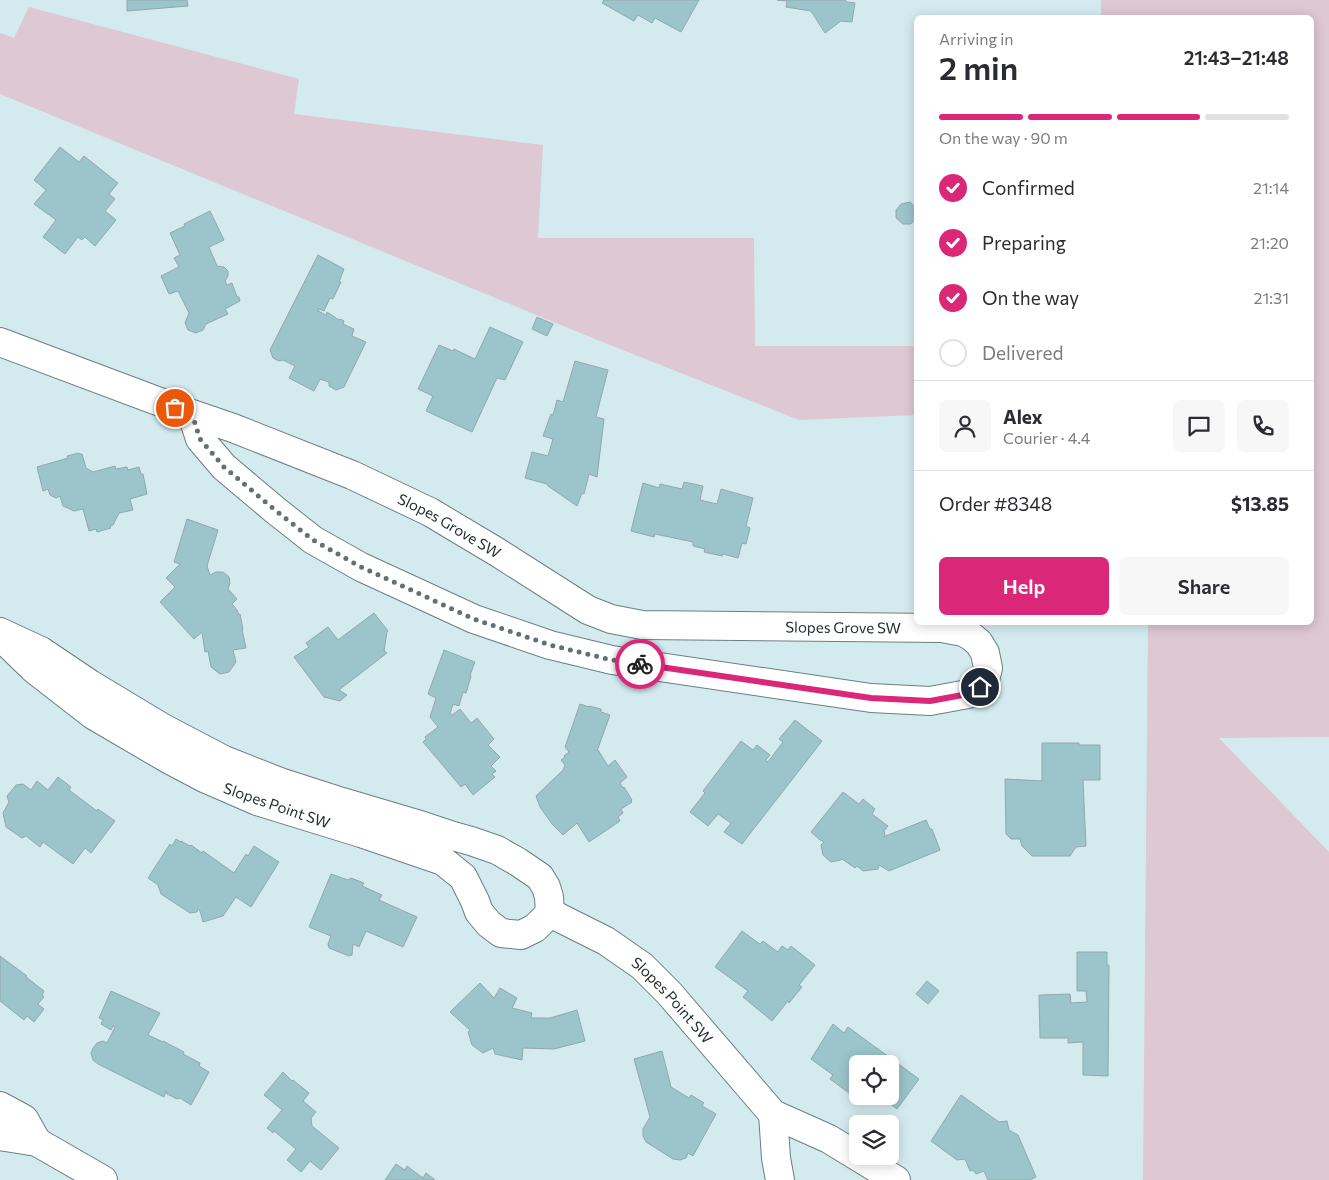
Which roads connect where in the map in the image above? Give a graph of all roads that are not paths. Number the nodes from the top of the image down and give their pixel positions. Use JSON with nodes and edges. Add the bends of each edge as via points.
{"nodes":[{"id":1,"x":0,"y":342,"type":"edge"},
{"id":2,"x":192,"y":414,"type":"junction"},
{"id":3,"x":0,"y":634,"type":"edge"},
{"id":4,"x":550,"y":913,"type":"junction"},
{"id":5,"x":0,"y":1106,"type":"edge"},
{"id":6,"x":773,"y":1114,"type":"junction"},
{"id":7,"x":0,"y":1136,"type":"edge"},
{"id":8,"x":37,"y":1142,"type":"junction"},
{"id":9,"x":103,"y":1180,"type":"edge"},
{"id":10,"x":780,"y":1180,"type":"edge"},
{"id":11,"x":896,"y":1180,"type":"edge"}],
"edges":[{"from":1,"to":2,"type":"street","name":"Slopes Grove SW"},
{"from":2,"to":2,"type":"street","name":"Slopes Grove SW","via":[[200,439],[224,467],[313,540],[361,567],[466,615],[550,645],[612,660],[871,698],[930,701],[968,694],[980,687],[986,676],[987,660],[980,643],[963,632],[942,628],[642,624],[611,618],[588,610],[430,512],[352,475]]},
{"from":3,"to":4,"type":"street","name":"Slopes Point SW","via":[[41,651],[163,728],[224,760],[333,800],[497,850],[540,877],[549,897]]},
{"from":3,"to":4,"type":"street","name":"Slopes Point SW","via":[[35,670],[93,714],[161,756],[257,801],[443,861],[463,877],[479,912],[501,933],[521,935]]},
{"from":4,"to":6,"type":"street","name":"Slopes Point SW","via":[[606,941],[642,966]]},
{"from":5,"to":8,"type":"street","via":[[24,1119]]},
{"from":6,"to":10,"type":"street"},
{"from":6,"to":11,"type":"street","name":"Slopes Point SW","via":[[829,1139]]},
{"from":7,"to":8,"type":"street"},
{"from":8,"to":9,"type":"street"}]}
